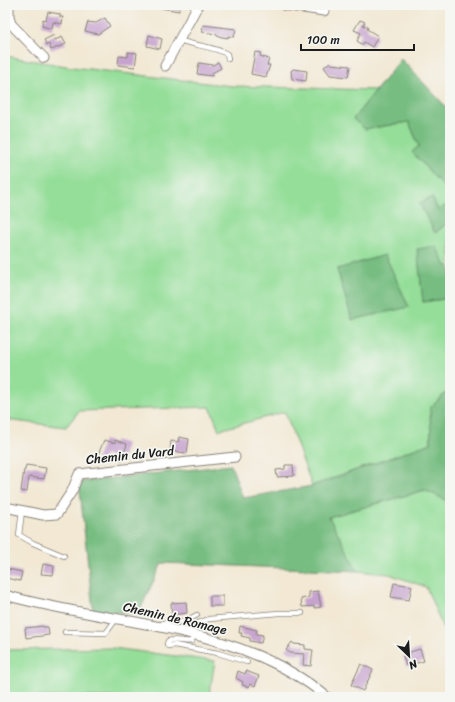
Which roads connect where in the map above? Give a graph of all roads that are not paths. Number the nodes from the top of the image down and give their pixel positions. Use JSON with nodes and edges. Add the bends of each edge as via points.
{"nodes":[{"id":1,"x":9,"y":5,"type":"edge"},
{"id":2,"x":198,"y":5,"type":"edge"},
{"id":3,"x":283,"y":5,"type":"edge"},
{"id":4,"x":324,"y":11,"type":"dead end"},
{"id":5,"x":179,"y":40,"type":"junction"},
{"id":6,"x":44,"y":58,"type":"dead end"},
{"id":7,"x":228,"y":59,"type":"dead end"},
{"id":8,"x":165,"y":66,"type":"dead end"},
{"id":9,"x":235,"y":457,"type":"dead end"},
{"id":10,"x":5,"y":507,"type":"edge"},
{"id":11,"x":22,"y":510,"type":"junction"},
{"id":12,"x":64,"y":556,"type":"dead end"},
{"id":13,"x":5,"y":595,"type":"edge"},
{"id":14,"x":302,"y":613,"type":"dead end"},
{"id":15,"x":197,"y":615,"type":"dead end"},
{"id":16,"x":117,"y":618,"type":"junction"},
{"id":17,"x":157,"y":627,"type":"junction"},
{"id":18,"x":65,"y":632,"type":"dead end"},
{"id":19,"x":189,"y":633,"type":"junction"},
{"id":20,"x":247,"y":662,"type":"dead end"},
{"id":21,"x":327,"y":697,"type":"edge"}],
"edges":[{"from":1,"to":6,"type":"street","via":[[11,24]]},
{"from":2,"to":5,"type":"street"},
{"from":3,"to":4,"type":"street"},
{"from":5,"to":7,"type":"lane","via":[[220,50],[227,54]]},
{"from":5,"to":8,"type":"street"},
{"from":9,"to":11,"type":"street","name":"Chemin du Vard","via":[[80,474],[57,514],[43,515]]},
{"from":10,"to":11,"type":"street","name":"Chemin du Vard"},
{"from":11,"to":12,"type":"lane","via":[[19,535]]},
{"from":13,"to":16,"type":"street","name":"Chemin de Romage"},
{"from":14,"to":19,"type":"lane","via":[[209,619],[190,626]]},
{"from":15,"to":17,"type":"lane","via":[[186,620],[163,623]]},
{"from":16,"to":17,"type":"street","name":"Chemin de Romage"},
{"from":16,"to":18,"type":"lane","via":[[106,633]]},
{"from":17,"to":19,"type":"street","name":"Chemin de Romage"},
{"from":19,"to":20,"type":"lane","via":[[193,636],[192,641],[171,639],[168,646],[218,653]]},
{"from":19,"to":21,"type":"street","name":"Chemin de Romage","via":[[254,654],[289,671]]}]}
